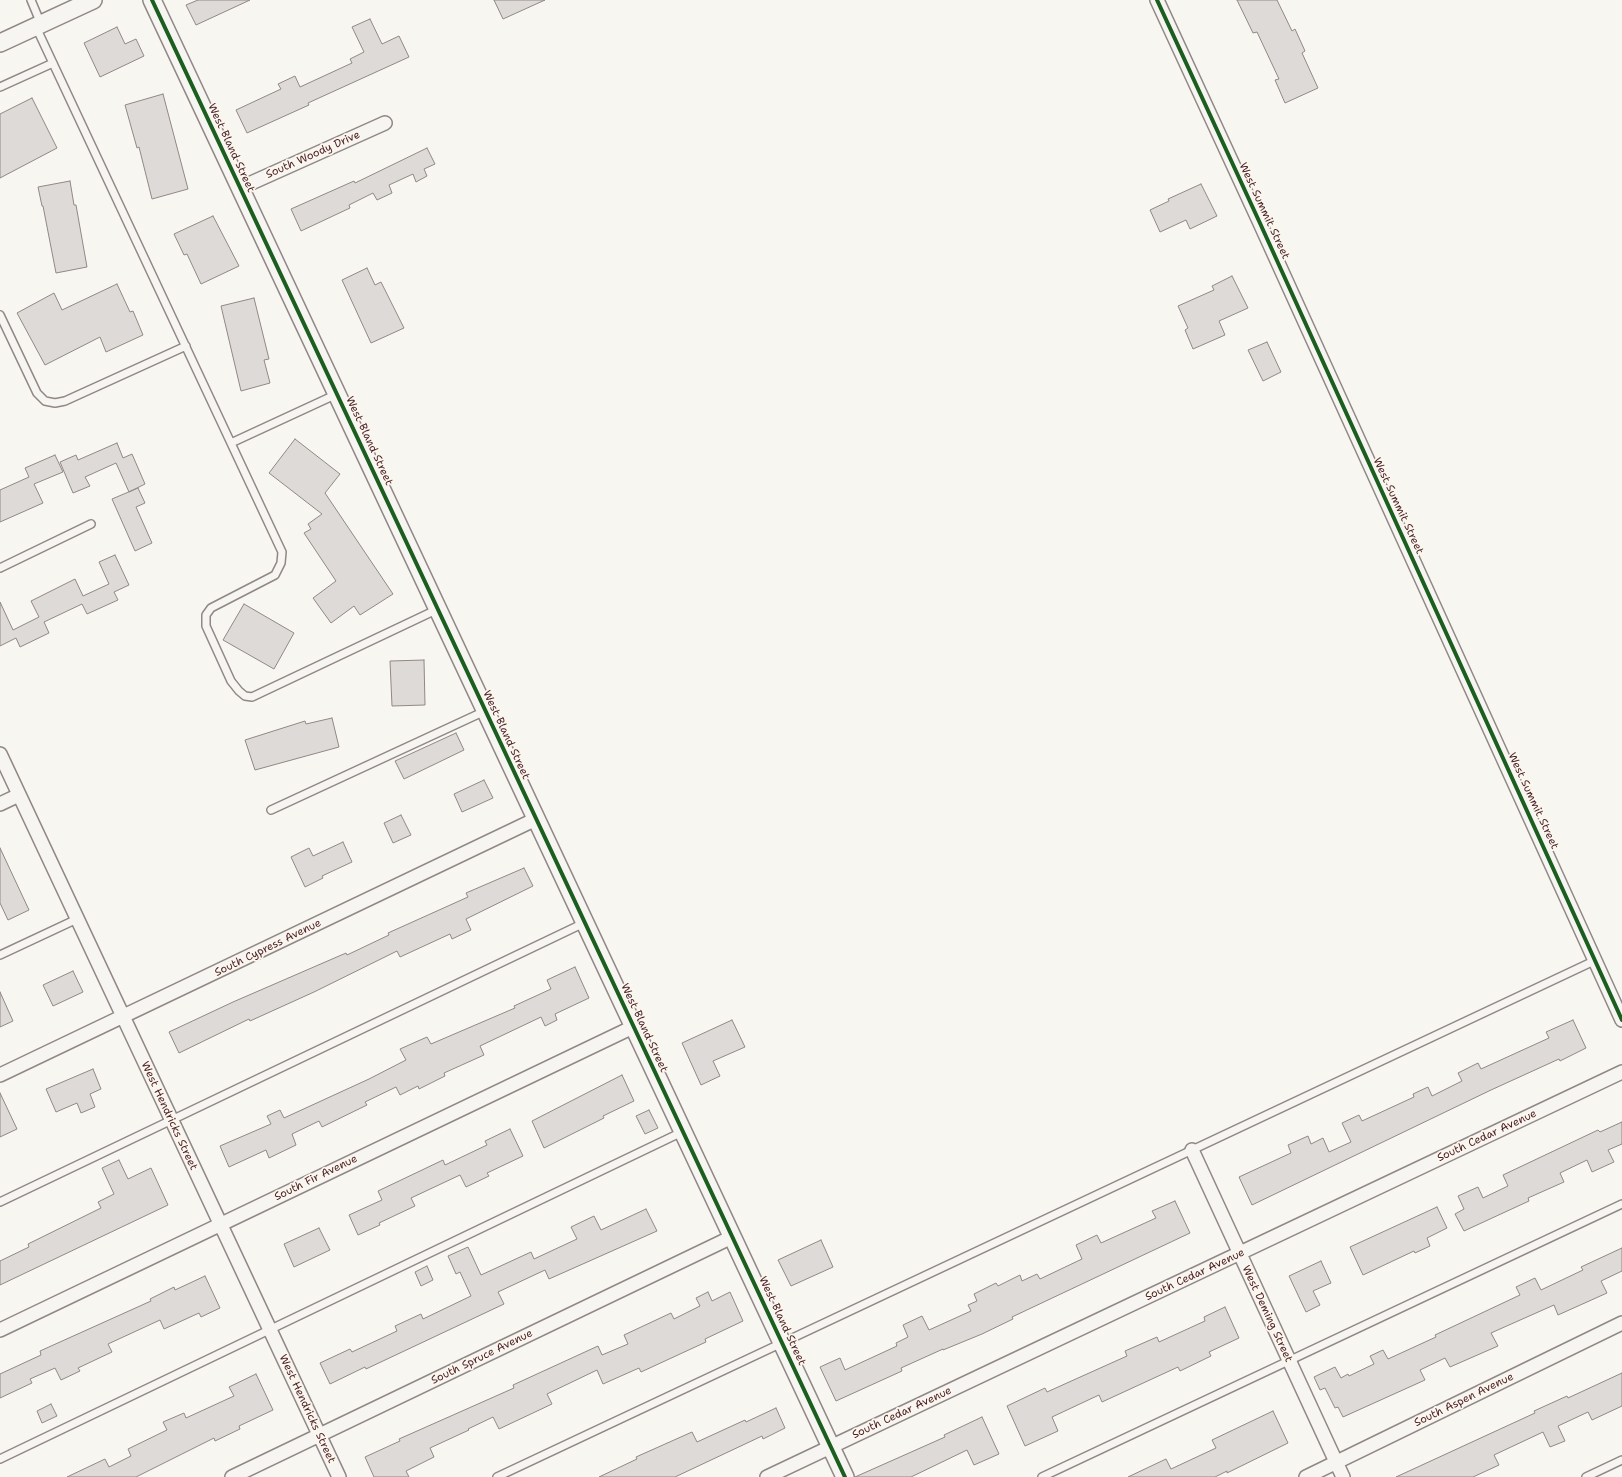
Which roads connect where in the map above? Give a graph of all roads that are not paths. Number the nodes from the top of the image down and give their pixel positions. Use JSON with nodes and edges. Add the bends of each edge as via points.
{"nodes":[{"id":1,"x":31,"y":0,"type":"edge"},
{"id":2,"x":93,"y":0,"type":"edge"},
{"id":3,"x":152,"y":0,"type":"edge"},
{"id":4,"x":1156,"y":0,"type":"edge"},
{"id":5,"x":39,"y":26,"type":"junction"},
{"id":6,"x":0,"y":43,"type":"edge"},
{"id":7,"x":53,"y":63,"type":"junction"},
{"id":8,"x":0,"y":88,"type":"edge"},
{"id":9,"x":385,"y":123,"type":"dead end"},
{"id":10,"x":240,"y":188,"type":"junction"},
{"id":11,"x":0,"y":315,"type":"edge"},
{"id":12,"x":186,"y":346,"type":"junction"},
{"id":13,"x":337,"y":394,"type":"junction"},
{"id":14,"x":231,"y":443,"type":"junction"},
{"id":15,"x":91,"y":524,"type":"dead end"},
{"id":16,"x":0,"y":568,"type":"edge"},
{"id":17,"x":438,"y":610,"type":"junction"},
{"id":18,"x":485,"y":711,"type":"junction"},
{"id":19,"x":0,"y":754,"type":"edge"},
{"id":20,"x":19,"y":795,"type":"junction"},
{"id":21,"x":0,"y":804,"type":"edge"},
{"id":22,"x":270,"y":810,"type":"dead end"},
{"id":23,"x":536,"y":819,"type":"junction"},
{"id":24,"x":77,"y":919,"type":"junction"},
{"id":25,"x":584,"y":923,"type":"junction"},
{"id":26,"x":0,"y":955,"type":"edge"},
{"id":27,"x":1596,"y":960,"type":"junction"},
{"id":28,"x":124,"y":1017,"type":"junction"},
{"id":29,"x":1622,"y":1020,"type":"edge"},
{"id":30,"x":633,"y":1027,"type":"junction"},
{"id":31,"x":1622,"y":1072,"type":"edge"},
{"id":32,"x":0,"y":1075,"type":"edge"},
{"id":33,"x":171,"y":1119,"type":"junction"},
{"id":34,"x":682,"y":1132,"type":"junction"},
{"id":35,"x":1192,"y":1150,"type":"junction"},
{"id":36,"x":0,"y":1202,"type":"edge"},
{"id":37,"x":1622,"y":1204,"type":"edge"},
{"id":38,"x":220,"y":1224,"type":"junction"},
{"id":39,"x":732,"y":1237,"type":"junction"},
{"id":40,"x":1239,"y":1254,"type":"junction"},
{"id":41,"x":1622,"y":1323,"type":"edge"},
{"id":42,"x":0,"y":1330,"type":"edge"},
{"id":43,"x":270,"y":1330,"type":"junction"},
{"id":44,"x":782,"y":1343,"type":"junction"},
{"id":45,"x":1289,"y":1360,"type":"junction"},
{"id":46,"x":320,"y":1435,"type":"junction"},
{"id":47,"x":831,"y":1446,"type":"junction"},
{"id":48,"x":0,"y":1459,"type":"edge"},
{"id":49,"x":1622,"y":1460,"type":"edge"},
{"id":50,"x":1336,"y":1463,"type":"junction"},
{"id":51,"x":232,"y":1477,"type":"edge"},
{"id":52,"x":339,"y":1477,"type":"edge"},
{"id":53,"x":497,"y":1477,"type":"edge"},
{"id":54,"x":767,"y":1477,"type":"edge"},
{"id":55,"x":845,"y":1477,"type":"edge"},
{"id":56,"x":1042,"y":1477,"type":"edge"},
{"id":57,"x":1306,"y":1477,"type":"edge"},
{"id":58,"x":1343,"y":1477,"type":"edge"},
{"id":59,"x":1586,"y":1477,"type":"edge"}],
"edges":[{"from":1,"to":5,"type":"lane"},
{"from":2,"to":5,"type":"street"},
{"from":3,"to":10,"type":"street","name":"West Bland Street"},
{"from":4,"to":27,"type":"street","name":"West Summit Street"},
{"from":5,"to":6,"type":"street"},
{"from":5,"to":7,"type":"lane"},
{"from":7,"to":8,"type":"lane"},
{"from":7,"to":12,"type":"lane"},
{"from":9,"to":10,"type":"street","name":"South Woody Drive"},
{"from":10,"to":13,"type":"street","name":"West Bland Street"},
{"from":11,"to":12,"type":"lane","via":[[37,393],[45,401],[55,403],[66,401]]},
{"from":12,"to":14,"type":"lane"},
{"from":13,"to":14,"type":"lane"},
{"from":13,"to":17,"type":"street","name":"West Bland Street"},
{"from":14,"to":17,"type":"lane","via":[[282,552],[282,564],[275,575],[211,608],[206,615],[206,626],[239,692],[252,697]]},
{"from":15,"to":16,"type":"lane"},
{"from":17,"to":18,"type":"street","name":"West Bland Street"},
{"from":18,"to":22,"type":"lane"},
{"from":18,"to":23,"type":"street","name":"West Bland Street"},
{"from":19,"to":20,"type":"street","name":"West Hendricks Street"},
{"from":20,"to":21,"type":"street"},
{"from":20,"to":24,"type":"street","name":"West Hendricks Street"},
{"from":23,"to":25,"type":"street","name":"West Bland Street"},
{"from":23,"to":28,"type":"street","name":"South Cypress Avenue"},
{"from":24,"to":26,"type":"lane"},
{"from":24,"to":28,"type":"street","name":"West Hendricks Street"},
{"from":25,"to":30,"type":"street","name":"West Bland Street"},
{"from":25,"to":33,"type":"lane"},
{"from":27,"to":29,"type":"street","name":"West Summit Street"},
{"from":27,"to":35,"type":"lane"},
{"from":28,"to":32,"type":"street","name":"South Cypress Avenue"},
{"from":28,"to":33,"type":"street","name":"West Hendricks Street"},
{"from":30,"to":34,"type":"street","name":"West Bland Street"},
{"from":30,"to":38,"type":"street","name":"South Fir Avenue"},
{"from":31,"to":40,"type":"street","name":"South Cedar Avenue"},
{"from":33,"to":36,"type":"lane"},
{"from":33,"to":38,"type":"street","name":"West Hendricks Street"},
{"from":34,"to":39,"type":"street","name":"West Bland Street"},
{"from":34,"to":43,"type":"lane"},
{"from":35,"to":40,"type":"street","name":"West Deming Street"},
{"from":35,"to":44,"type":"lane"},
{"from":37,"to":45,"type":"lane"},
{"from":38,"to":42,"type":"street","name":"South Fir Avenue"},
{"from":38,"to":43,"type":"street","name":"West Hendricks Street"},
{"from":39,"to":44,"type":"street","name":"West Bland Street"},
{"from":39,"to":46,"type":"street","name":"South Spruce Avenue"},
{"from":40,"to":45,"type":"street","name":"West Deming Street"},
{"from":40,"to":47,"type":"street","name":"South Cedar Avenue"},
{"from":41,"to":50,"type":"street","name":"South Aspen Avenue"},
{"from":43,"to":46,"type":"street","name":"West Hendricks Street"},
{"from":43,"to":48,"type":"lane"},
{"from":44,"to":47,"type":"street","name":"West Bland Street"},
{"from":44,"to":53,"type":"lane"},
{"from":45,"to":50,"type":"street","name":"West Deming Street"},
{"from":45,"to":56,"type":"lane"},
{"from":46,"to":51,"type":"street","name":"South Spruce Avenue"},
{"from":46,"to":52,"type":"street","name":"West Hendricks Street"},
{"from":47,"to":54,"type":"street","name":"South Cedar Avenue"},
{"from":47,"to":55,"type":"street","name":"West Bland Street"},
{"from":49,"to":59,"type":"lane"},
{"from":50,"to":57,"type":"street","name":"South Aspen Avenue"},
{"from":50,"to":58,"type":"street","name":"West Deming Street"}]}
